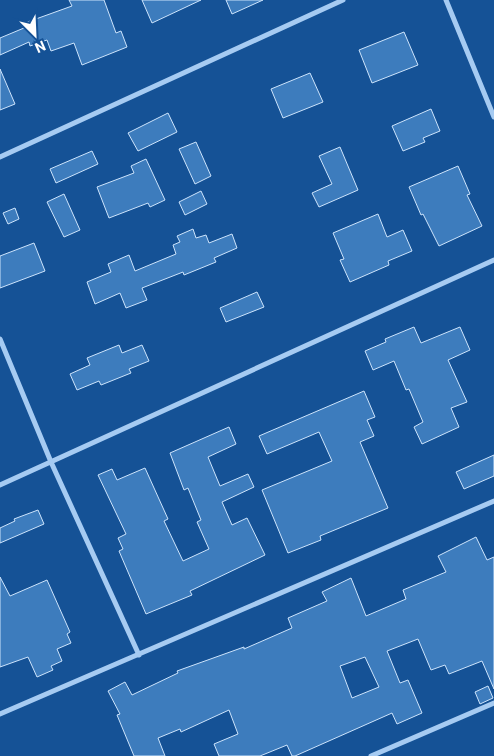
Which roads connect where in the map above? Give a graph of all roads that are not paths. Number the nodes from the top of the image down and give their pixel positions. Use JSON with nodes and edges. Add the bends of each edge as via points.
{"nodes":[{"id":1,"x":342,"y":0,"type":"edge"},
{"id":2,"x":446,"y":0,"type":"edge"},
{"id":3,"x":494,"y":117,"type":"edge"},
{"id":4,"x":0,"y":157,"type":"edge"},
{"id":5,"x":494,"y":260,"type":"edge"},
{"id":6,"x":0,"y":339,"type":"edge"},
{"id":7,"x":51,"y":462,"type":"junction"},
{"id":8,"x":0,"y":485,"type":"edge"},
{"id":9,"x":494,"y":500,"type":"edge"},
{"id":10,"x":139,"y":655,"type":"junction"},
{"id":11,"x":494,"y":703,"type":"edge"},
{"id":12,"x":0,"y":714,"type":"edge"},
{"id":13,"x":371,"y":756,"type":"edge"}],
"edges":[{"from":1,"to":4,"type":"street"},
{"from":2,"to":3,"type":"street"},
{"from":5,"to":7,"type":"street"},
{"from":6,"to":7,"type":"street"},
{"from":7,"to":8,"type":"street"},
{"from":7,"to":10,"type":"street"},
{"from":9,"to":10,"type":"street"},
{"from":10,"to":12,"type":"street"},
{"from":11,"to":13,"type":"street"}]}
